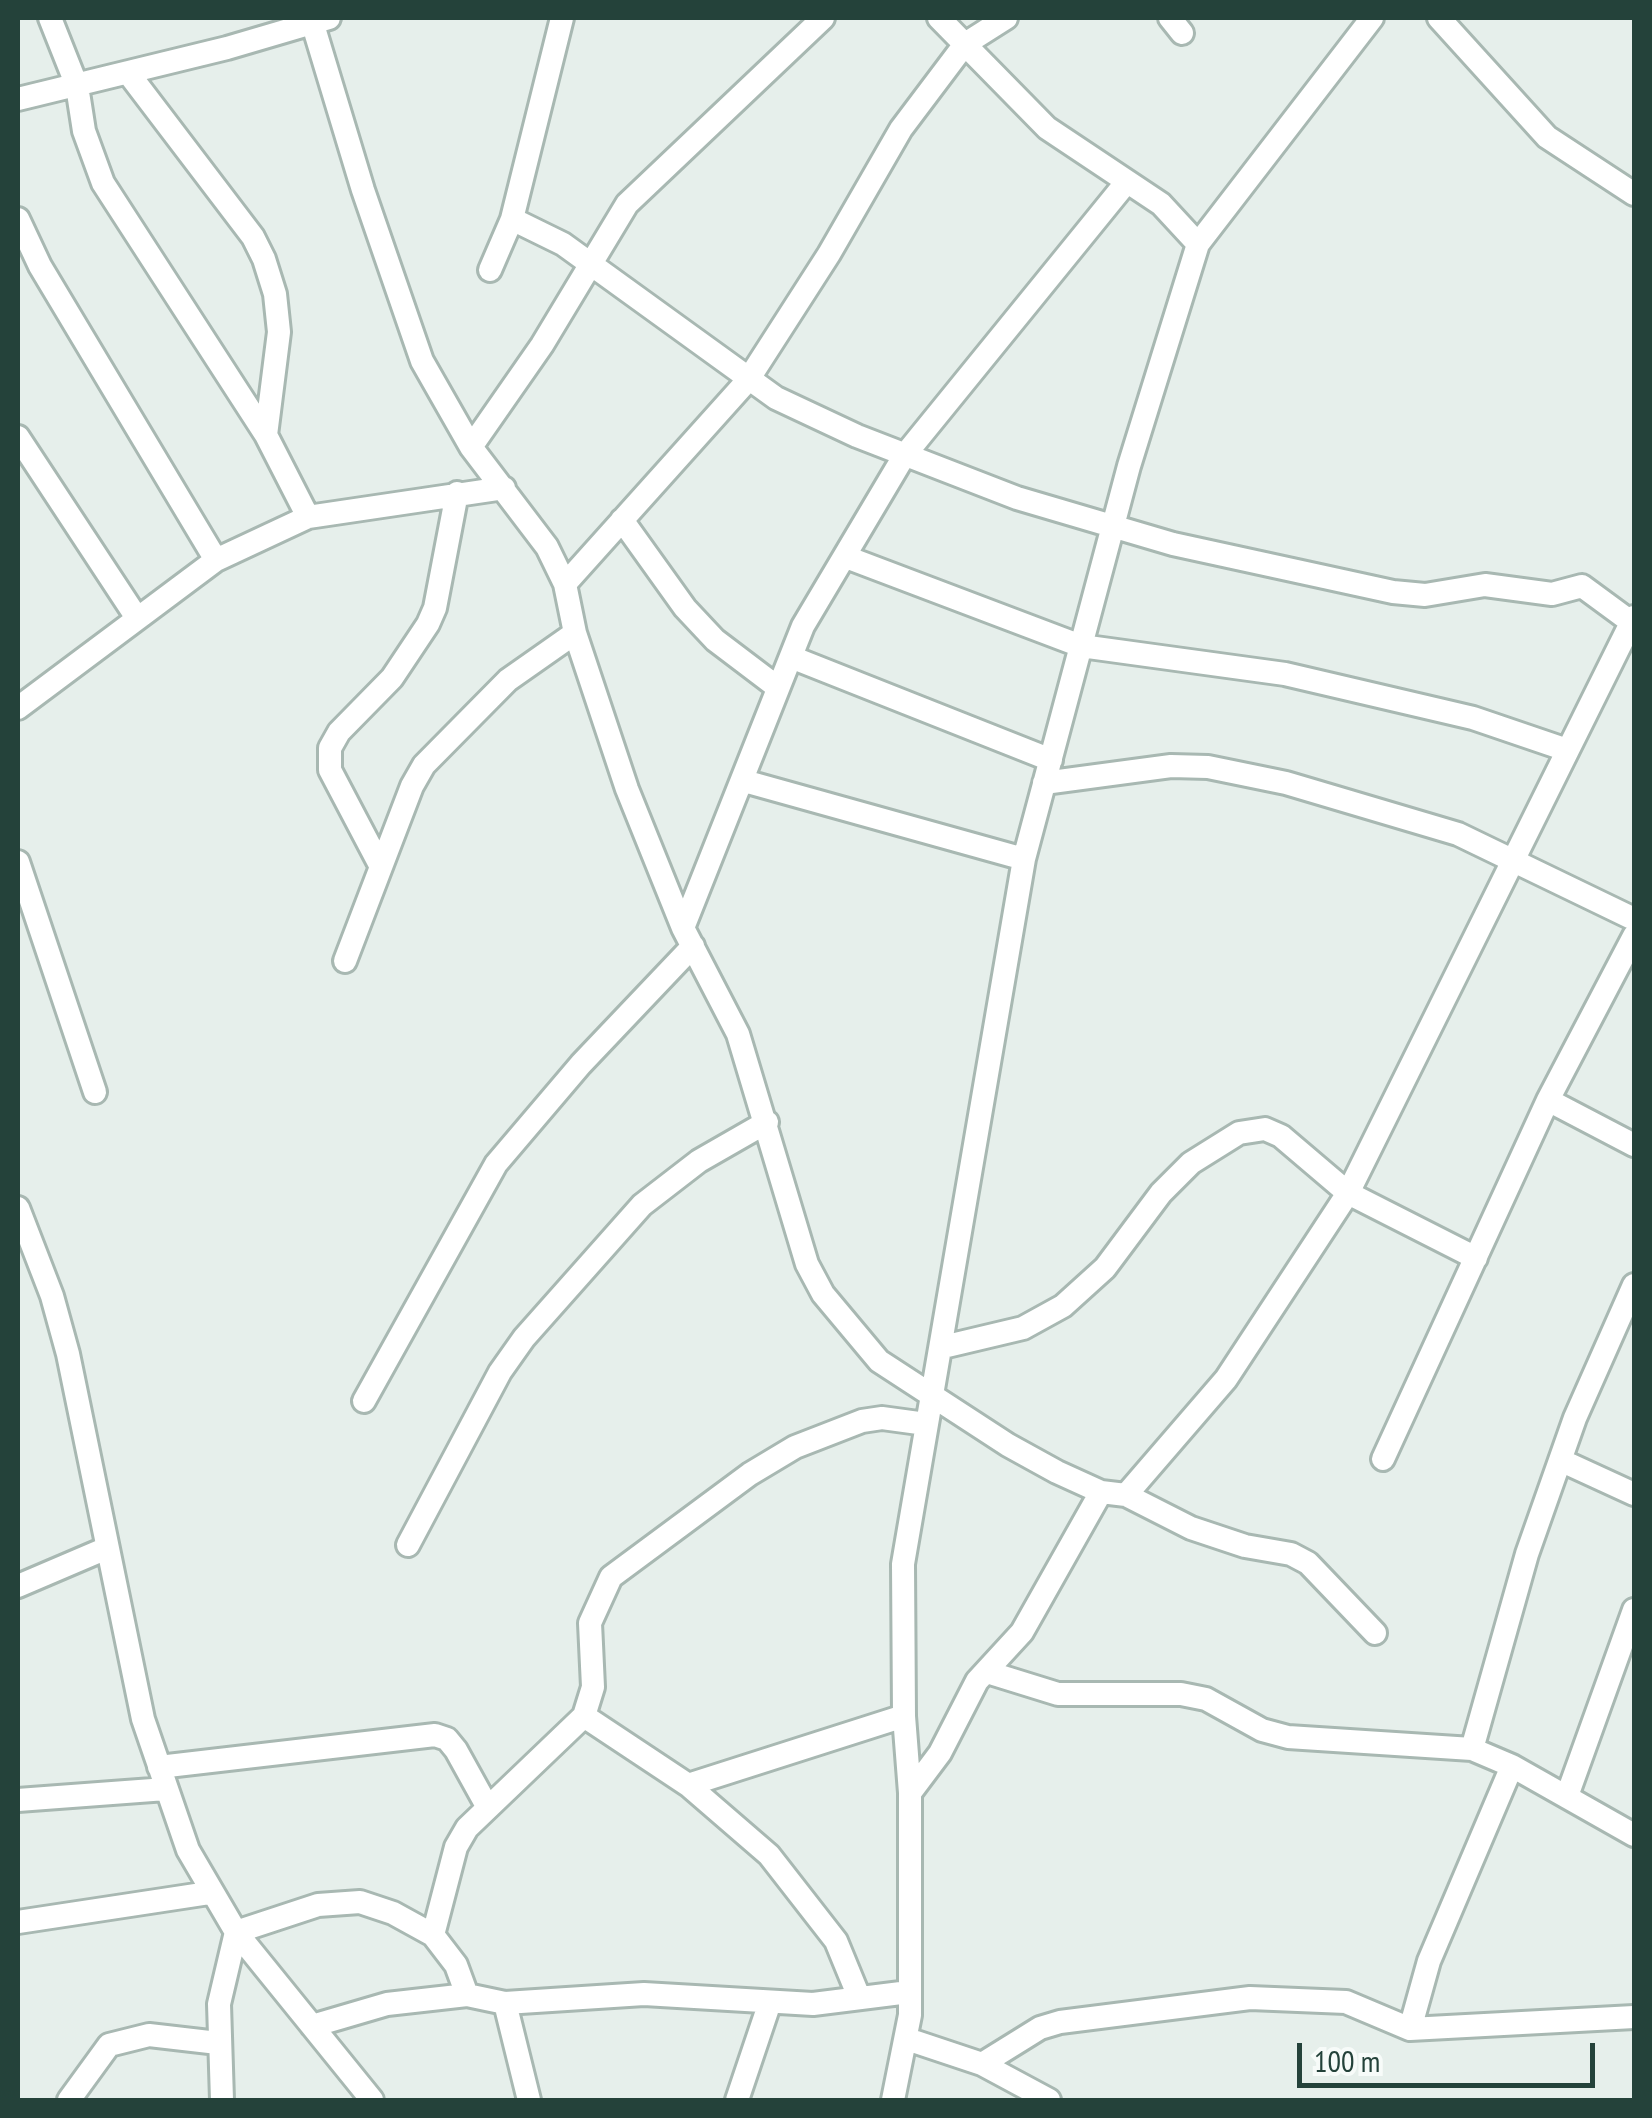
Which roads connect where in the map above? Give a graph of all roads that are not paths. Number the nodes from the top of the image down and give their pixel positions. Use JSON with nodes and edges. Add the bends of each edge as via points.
{"nodes":[{"id":1,"x":50,"y":18,"type":"edge"},
{"id":2,"x":562,"y":18,"type":"edge"},
{"id":3,"x":823,"y":18,"type":"edge"},
{"id":4,"x":939,"y":18,"type":"edge"},
{"id":5,"x":1006,"y":18,"type":"edge"},
{"id":6,"x":1372,"y":18,"type":"edge"},
{"id":7,"x":1438,"y":18,"type":"edge"},
{"id":8,"x":318,"y":20,"type":"edge"},
{"id":9,"x":966,"y":44,"type":"junction"},
{"id":10,"x":128,"y":74,"type":"junction"},
{"id":11,"x":77,"y":86,"type":"junction"},
{"id":12,"x":18,"y":99,"type":"edge"},
{"id":13,"x":1125,"y":184,"type":"junction"},
{"id":14,"x":1634,"y":194,"type":"edge"},
{"id":15,"x":18,"y":218,"type":"edge"},
{"id":16,"x":512,"y":219,"type":"junction"},
{"id":17,"x":1198,"y":244,"type":"junction"},
{"id":18,"x":592,"y":265,"type":"junction"},
{"id":19,"x":490,"y":270,"type":"dead end"},
{"id":20,"x":748,"y":380,"type":"junction"},
{"id":21,"x":266,"y":435,"type":"junction"},
{"id":22,"x":18,"y":437,"type":"edge"},
{"id":23,"x":471,"y":446,"type":"junction"},
{"id":24,"x":904,"y":456,"type":"junction"},
{"id":25,"x":504,"y":488,"type":"junction"},
{"id":26,"x":456,"y":492,"type":"junction"},
{"id":27,"x":308,"y":517,"type":"junction"},
{"id":28,"x":622,"y":520,"type":"junction"},
{"id":29,"x":1115,"y":528,"type":"junction"},
{"id":30,"x":846,"y":557,"type":"junction"},
{"id":31,"x":216,"y":560,"type":"junction"},
{"id":32,"x":565,"y":584,"type":"junction"},
{"id":33,"x":136,"y":618,"type":"junction"},
{"id":34,"x":1633,"y":620,"type":"edge"},
{"id":35,"x":575,"y":633,"type":"junction"},
{"id":36,"x":1081,"y":646,"type":"junction"},
{"id":37,"x":791,"y":657,"type":"junction"},
{"id":38,"x":778,"y":686,"type":"junction"},
{"id":39,"x":21,"y":697,"type":"edge"},
{"id":40,"x":1567,"y":750,"type":"junction"},
{"id":41,"x":1051,"y":760,"type":"junction"},
{"id":42,"x":744,"y":781,"type":"junction"},
{"id":43,"x":1044,"y":783,"type":"junction"},
{"id":44,"x":1024,"y":858,"type":"junction"},
{"id":45,"x":1514,"y":859,"type":"junction"},
{"id":46,"x":18,"y":862,"type":"edge"},
{"id":47,"x":381,"y":867,"type":"junction"},
{"id":48,"x":1634,"y":919,"type":"edge"},
{"id":49,"x":1634,"y":936,"type":"edge"},
{"id":50,"x":688,"y":937,"type":"junction"},
{"id":51,"x":345,"y":960,"type":"dead end"},
{"id":52,"x":94,"y":1092,"type":"dead end"},
{"id":53,"x":1548,"y":1100,"type":"junction"},
{"id":54,"x":766,"y":1122,"type":"junction"},
{"id":55,"x":1634,"y":1144,"type":"edge"},
{"id":56,"x":1348,"y":1192,"type":"junction"},
{"id":57,"x":18,"y":1208,"type":"edge"},
{"id":58,"x":1476,"y":1258,"type":"junction"},
{"id":59,"x":1634,"y":1285,"type":"edge"},
{"id":60,"x":943,"y":1347,"type":"junction"},
{"id":61,"x":934,"y":1398,"type":"junction"},
{"id":62,"x":364,"y":1400,"type":"dead end"},
{"id":63,"x":926,"y":1424,"type":"junction"},
{"id":64,"x":1384,"y":1459,"type":"dead end"},
{"id":65,"x":1560,"y":1460,"type":"junction"},
{"id":66,"x":1101,"y":1492,"type":"junction"},
{"id":67,"x":1634,"y":1494,"type":"edge"},
{"id":68,"x":1126,"y":1495,"type":"junction"},
{"id":69,"x":408,"y":1545,"type":"dead end"},
{"id":70,"x":107,"y":1548,"type":"junction"},
{"id":71,"x":18,"y":1586,"type":"edge"},
{"id":72,"x":1634,"y":1610,"type":"edge"},
{"id":73,"x":1375,"y":1632,"type":"dead end"},
{"id":74,"x":987,"y":1672,"type":"junction"},
{"id":75,"x":584,"y":1716,"type":"junction"},
{"id":76,"x":904,"y":1716,"type":"junction"},
{"id":77,"x":1472,"y":1750,"type":"junction"},
{"id":78,"x":1512,"y":1766,"type":"junction"},
{"id":79,"x":162,"y":1778,"type":"junction"},
{"id":80,"x":688,"y":1784,"type":"junction"},
{"id":81,"x":910,"y":1793,"type":"junction"},
{"id":82,"x":1566,"y":1796,"type":"junction"},
{"id":83,"x":18,"y":1800,"type":"edge"},
{"id":84,"x":487,"y":1806,"type":"junction"},
{"id":85,"x":1634,"y":1835,"type":"edge"},
{"id":86,"x":210,"y":1893,"type":"junction"},
{"id":87,"x":18,"y":1922,"type":"edge"},
{"id":88,"x":236,"y":1932,"type":"junction"},
{"id":89,"x":433,"y":1936,"type":"junction"},
{"id":90,"x":910,"y":1992,"type":"junction"},
{"id":91,"x":467,"y":1994,"type":"junction"},
{"id":92,"x":859,"y":1997,"type":"junction"},
{"id":93,"x":505,"y":2002,"type":"junction"},
{"id":94,"x":770,"y":2002,"type":"junction"},
{"id":95,"x":1634,"y":2017,"type":"edge"},
{"id":96,"x":312,"y":2026,"type":"junction"},
{"id":97,"x":1410,"y":2029,"type":"junction"},
{"id":98,"x":906,"y":2039,"type":"junction"},
{"id":99,"x":218,"y":2043,"type":"junction"},
{"id":100,"x":982,"y":2064,"type":"junction"},
{"id":101,"x":69,"y":2100,"type":"edge"},
{"id":102,"x":222,"y":2100,"type":"edge"},
{"id":103,"x":372,"y":2100,"type":"edge"},
{"id":104,"x":530,"y":2100,"type":"edge"},
{"id":105,"x":737,"y":2100,"type":"edge"},
{"id":106,"x":893,"y":2100,"type":"edge"},
{"id":107,"x":1049,"y":2100,"type":"edge"}],
"edges":[{"from":1,"to":11,"type":"street"},
{"from":2,"to":16,"type":"street"},
{"from":3,"to":18,"type":"street","via":[[646,183]]},
{"from":4,"to":9,"type":"street"},
{"from":5,"to":9,"type":"street"},
{"from":6,"to":17,"type":"street"},
{"from":7,"to":14,"type":"street","via":[[1547,137]]},
{"from":8,"to":10,"type":"street"},
{"from":8,"to":23,"type":"street","via":[[362,190],[422,361]]},
{"from":9,"to":13,"type":"street","via":[[1037,120]]},
{"from":9,"to":20,"type":"street","via":[[876,166]]},
{"from":10,"to":11,"type":"street"},
{"from":10,"to":21,"type":"street","via":[[264,259],[279,332]]},
{"from":11,"to":12,"type":"street"},
{"from":11,"to":21,"type":"street","via":[[84,131],[104,183]]},
{"from":13,"to":17,"type":"street","via":[[1160,204]]},
{"from":13,"to":24,"type":"street"},
{"from":15,"to":31,"type":"street","via":[[40,266]]},
{"from":16,"to":18,"type":"street"},
{"from":16,"to":19,"type":"street"},
{"from":17,"to":29,"type":"street"},
{"from":18,"to":20,"type":"street"},
{"from":18,"to":23,"type":"street"},
{"from":20,"to":24,"type":"street"},
{"from":20,"to":28,"type":"street"},
{"from":21,"to":27,"type":"street"},
{"from":22,"to":33,"type":"street"},
{"from":23,"to":25,"type":"street"},
{"from":24,"to":29,"type":"street"},
{"from":24,"to":30,"type":"street"},
{"from":25,"to":26,"type":"street"},
{"from":25,"to":32,"type":"street","via":[[547,546]]},
{"from":26,"to":27,"type":"street"},
{"from":26,"to":47,"type":"street","via":[[428,624],[392,678],[330,748],[330,770]]},
{"from":27,"to":31,"type":"street"},
{"from":28,"to":32,"type":"street"},
{"from":28,"to":38,"type":"street","via":[[684,608]]},
{"from":29,"to":34,"type":"street","via":[[1407,594],[1485,585],[1552,594],[1582,586]]},
{"from":29,"to":36,"type":"street"},
{"from":30,"to":36,"type":"street"},
{"from":30,"to":37,"type":"street","via":[[802,626]]},
{"from":31,"to":33,"type":"street"},
{"from":32,"to":35,"type":"street"},
{"from":33,"to":39,"type":"street"},
{"from":34,"to":40,"type":"street"},
{"from":35,"to":47,"type":"street","via":[[508,680],[438,746],[412,786]]},
{"from":35,"to":50,"type":"street"},
{"from":36,"to":40,"type":"street","via":[[1285,674],[1472,718]]},
{"from":36,"to":41,"type":"street"},
{"from":37,"to":38,"type":"street"},
{"from":37,"to":41,"type":"street"},
{"from":38,"to":42,"type":"street"},
{"from":40,"to":45,"type":"street"},
{"from":41,"to":43,"type":"street"},
{"from":42,"to":44,"type":"street"},
{"from":42,"to":50,"type":"street"},
{"from":43,"to":44,"type":"street"},
{"from":43,"to":45,"type":"street","via":[[1131,768],[1208,767],[1383,810]]},
{"from":44,"to":60,"type":"street"},
{"from":45,"to":48,"type":"street"},
{"from":45,"to":56,"type":"street"},
{"from":46,"to":52,"type":"street"},
{"from":47,"to":51,"type":"street"},
{"from":49,"to":53,"type":"street"},
{"from":50,"to":54,"type":"street","via":[[738,1034]]},
{"from":50,"to":62,"type":"street","via":[[496,1164]]},
{"from":53,"to":55,"type":"street"},
{"from":53,"to":58,"type":"street"},
{"from":54,"to":61,"type":"street","via":[[807,1264],[823,1294],[879,1361]]},
{"from":54,"to":69,"type":"street","via":[[699,1160],[642,1205],[524,1338]]},
{"from":56,"to":58,"type":"street"},
{"from":56,"to":60,"type":"street","via":[[1280,1136],[1265,1129],[1239,1132],[1191,1163],[1104,1268],[1063,1306],[1023,1328]]},
{"from":56,"to":68,"type":"street","via":[[1226,1380]]},
{"from":57,"to":70,"type":"street","via":[[62,1334]]},
{"from":58,"to":64,"type":"street"},
{"from":59,"to":65,"type":"street"},
{"from":60,"to":61,"type":"street"},
{"from":61,"to":63,"type":"street"},
{"from":61,"to":66,"type":"street"},
{"from":63,"to":75,"type":"street","via":[[862,1421],[795,1447],[612,1577],[590,1623],[593,1687]]},
{"from":63,"to":76,"type":"street","via":[[903,1564]]},
{"from":65,"to":67,"type":"street"},
{"from":65,"to":77,"type":"street","via":[[1526,1554]]},
{"from":66,"to":68,"type":"street"},
{"from":66,"to":74,"type":"street","via":[[1022,1632]]},
{"from":68,"to":73,"type":"street","via":[[1226,1542],[1292,1554]]},
{"from":70,"to":71,"type":"street"},
{"from":70,"to":79,"type":"street"},
{"from":72,"to":82,"type":"street"},
{"from":74,"to":77,"type":"street","via":[[1058,1694],[1206,1698],[1288,1737]]},
{"from":74,"to":81,"type":"street"},
{"from":75,"to":80,"type":"street"},
{"from":75,"to":84,"type":"street"},
{"from":76,"to":80,"type":"street"},
{"from":76,"to":81,"type":"street"},
{"from":77,"to":78,"type":"street"},
{"from":78,"to":82,"type":"street"},
{"from":78,"to":97,"type":"street","via":[[1428,1960]]},
{"from":79,"to":83,"type":"street"},
{"from":79,"to":84,"type":"street","via":[[434,1735],[456,1750]]},
{"from":79,"to":86,"type":"street"},
{"from":80,"to":92,"type":"street","via":[[778,1866],[836,1941]]},
{"from":81,"to":90,"type":"street"},
{"from":82,"to":85,"type":"street"},
{"from":84,"to":89,"type":"street","via":[[456,1847]]},
{"from":86,"to":87,"type":"street"},
{"from":86,"to":88,"type":"street"},
{"from":88,"to":89,"type":"street","via":[[338,1900],[393,1913]]},
{"from":88,"to":96,"type":"street"},
{"from":88,"to":99,"type":"street","via":[[219,2004]]},
{"from":89,"to":91,"type":"street","via":[[456,1965]]},
{"from":90,"to":92,"type":"street"},
{"from":90,"to":98,"type":"street"},
{"from":91,"to":93,"type":"street"},
{"from":91,"to":96,"type":"street","via":[[387,2004]]},
{"from":92,"to":94,"type":"street"},
{"from":93,"to":94,"type":"street","via":[[644,1994]]},
{"from":93,"to":104,"type":"street"},
{"from":94,"to":105,"type":"street"},
{"from":95,"to":97,"type":"street"},
{"from":96,"to":103,"type":"street"},
{"from":97,"to":100,"type":"street","via":[[1346,2002],[1250,1998],[1060,2022]]},
{"from":98,"to":100,"type":"street"},
{"from":98,"to":106,"type":"street"},
{"from":99,"to":101,"type":"street","via":[[150,2035],[109,2045]]},
{"from":99,"to":102,"type":"street"},
{"from":100,"to":107,"type":"street"}]}
